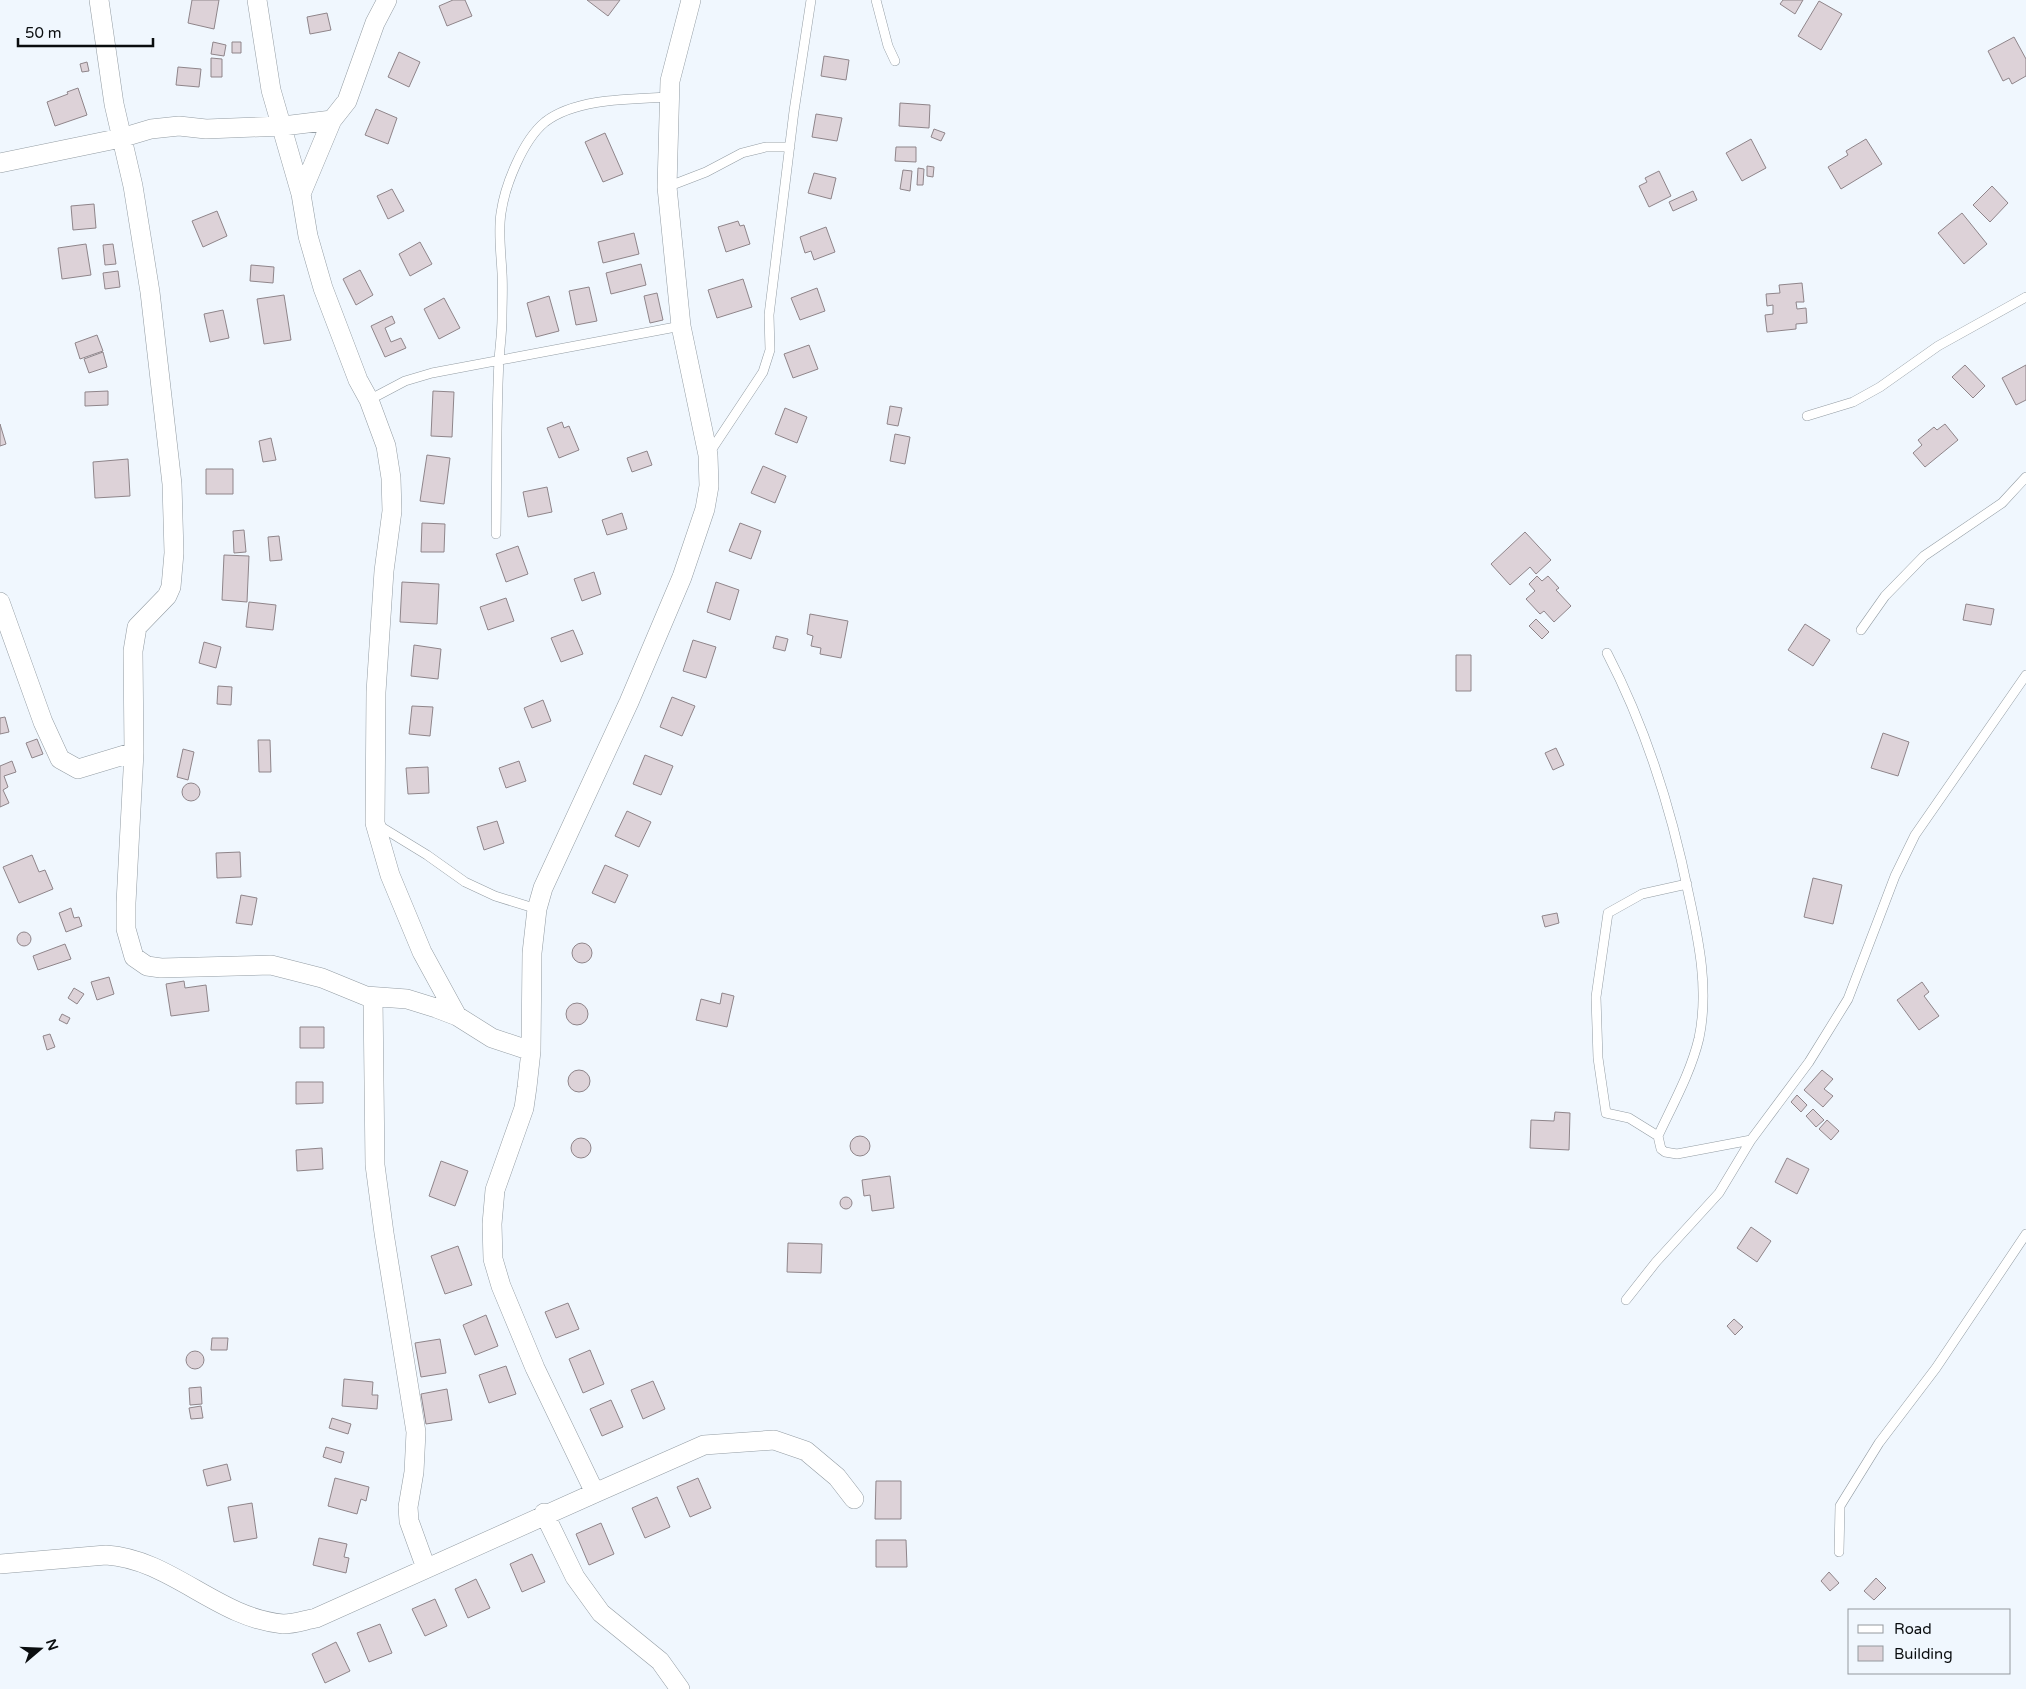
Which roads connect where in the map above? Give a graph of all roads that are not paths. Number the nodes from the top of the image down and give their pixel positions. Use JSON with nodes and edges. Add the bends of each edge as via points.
{"nodes":[{"id":1,"x":98,"y":0,"type":"edge"},
{"id":2,"x":257,"y":0,"type":"edge"},
{"id":3,"x":387,"y":0,"type":"edge"},
{"id":4,"x":691,"y":0,"type":"edge"},
{"id":5,"x":811,"y":0,"type":"edge"},
{"id":6,"x":876,"y":0,"type":"edge"},
{"id":7,"x":895,"y":61,"type":"dead end"},
{"id":8,"x":669,"y":97,"type":"junction"},
{"id":9,"x":332,"y":120,"type":"junction"},
{"id":10,"x":283,"y":126,"type":"junction"},
{"id":11,"x":121,"y":138,"type":"junction"},
{"id":12,"x":790,"y":147,"type":"junction"},
{"id":13,"x":0,"y":163,"type":"edge"},
{"id":14,"x":667,"y":188,"type":"junction"},
{"id":15,"x":301,"y":194,"type":"junction"},
{"id":16,"x":2026,"y":297,"type":"edge"},
{"id":17,"x":681,"y":326,"type":"junction"},
{"id":18,"x":499,"y":360,"type":"junction"},
{"id":19,"x":369,"y":400,"type":"junction"},
{"id":20,"x":1807,"y":416,"type":"dead end"},
{"id":21,"x":708,"y":455,"type":"junction"},
{"id":22,"x":2026,"y":477,"type":"edge"},
{"id":23,"x":496,"y":534,"type":"dead end"},
{"id":24,"x":0,"y":602,"type":"edge"},
{"id":25,"x":1861,"y":630,"type":"dead end"},
{"id":26,"x":1607,"y":653,"type":"dead end"},
{"id":27,"x":2026,"y":675,"type":"edge"},
{"id":28,"x":134,"y":752,"type":"junction"},
{"id":29,"x":376,"y":824,"type":"junction"},
{"id":30,"x":1687,"y":884,"type":"junction"},
{"id":31,"x":537,"y":909,"type":"junction"},
{"id":32,"x":373,"y":997,"type":"junction"},
{"id":33,"x":457,"y":1016,"type":"junction"},
{"id":34,"x":530,"y":1051,"type":"junction"},
{"id":35,"x":1658,"y":1136,"type":"junction"},
{"id":36,"x":1751,"y":1140,"type":"junction"},
{"id":37,"x":2026,"y":1234,"type":"edge"},
{"id":38,"x":1626,"y":1300,"type":"dead end"},
{"id":39,"x":595,"y":1493,"type":"junction"},
{"id":40,"x":854,"y":1500,"type":"dead end"},
{"id":41,"x":544,"y":1514,"type":"junction"},
{"id":42,"x":1839,"y":1552,"type":"dead end"},
{"id":43,"x":0,"y":1564,"type":"edge"},
{"id":44,"x":426,"y":1568,"type":"junction"},
{"id":45,"x":680,"y":1689,"type":"edge"}],
"edges":[{"from":1,"to":11,"type":"street"},
{"from":2,"to":10,"type":"street","via":[[271,90]]},
{"from":3,"to":9,"type":"street","via":[[347,101]]},
{"from":4,"to":8,"type":"street"},
{"from":5,"to":12,"type":"lane"},
{"from":6,"to":7,"type":"lane"},
{"from":8,"to":14,"type":"street"},
{"from":8,"to":18,"type":"lane","via":[[619,100],[576,108],[544,123],[529,141],[510,177],[501,213],[502,329]]},
{"from":9,"to":10,"type":"street"},
{"from":9,"to":15,"type":"street"},
{"from":10,"to":11,"type":"street","via":[[206,129],[179,126],[151,129]]},
{"from":10,"to":15,"type":"street"},
{"from":11,"to":13,"type":"street"},
{"from":11,"to":28,"type":"street","via":[[134,186],[150,292],[172,484],[174,553],[171,587],[167,596],[137,627],[133,651]]},
{"from":12,"to":14,"type":"lane","via":[[766,147],[742,153]]},
{"from":12,"to":21,"type":"lane","via":[[769,315],[770,350],[763,372]]},
{"from":14,"to":17,"type":"street"},
{"from":15,"to":19,"type":"street","via":[[322,288]]},
{"from":16,"to":20,"type":"lane","via":[[1938,346],[1853,402]]},
{"from":17,"to":18,"type":"lane"},
{"from":17,"to":21,"type":"street"},
{"from":18,"to":19,"type":"lane","via":[[405,381]]},
{"from":18,"to":23,"type":"lane"},
{"from":19,"to":29,"type":"street","via":[[386,446],[392,511],[384,571],[376,692]]},
{"from":21,"to":31,"type":"street","via":[[709,486],[705,509],[682,577],[629,702],[543,888]]},
{"from":22,"to":25,"type":"lane","via":[[2002,502],[1924,556],[1885,596]]},
{"from":24,"to":28,"type":"street","via":[[43,722],[60,759],[78,769]]},
{"from":26,"to":30,"type":"lane","via":[[1624,685],[1663,788]]},
{"from":27,"to":36,"type":"lane","via":[[1915,835],[1895,876],[1848,999],[1809,1062]]},
{"from":28,"to":32,"type":"street","via":[[126,929],[134,957],[147,966],[161,968],[271,965],[322,978]]},
{"from":29,"to":31,"type":"lane","via":[[465,882],[495,896]]},
{"from":29,"to":33,"type":"street","via":[[390,875],[418,944]]},
{"from":30,"to":35,"type":"lane","via":[[1700,945],[1704,990],[1699,1037]]},
{"from":30,"to":35,"type":"lane","via":[[1642,894],[1608,913],[1596,997],[1598,1058],[1606,1113],[1629,1118]]},
{"from":31,"to":34,"type":"street","via":[[532,953]]},
{"from":32,"to":33,"type":"street","via":[[407,999]]},
{"from":32,"to":44,"type":"street","via":[[375,1165],[416,1432],[409,1521]]},
{"from":33,"to":34,"type":"street","via":[[492,1038]]},
{"from":34,"to":39,"type":"street","via":[[524,1108],[495,1190],[493,1259],[535,1368]]},
{"from":35,"to":36,"type":"lane","via":[[1661,1149],[1671,1154]]},
{"from":36,"to":38,"type":"lane","via":[[1719,1193]]},
{"from":37,"to":42,"type":"lane","via":[[1936,1368],[1879,1443],[1840,1506]]},
{"from":39,"to":40,"type":"street","via":[[704,1444],[774,1440],[806,1451],[837,1477]]},
{"from":39,"to":41,"type":"street"},
{"from":41,"to":44,"type":"street"},
{"from":41,"to":45,"type":"street","via":[[575,1577],[601,1613],[660,1661]]},
{"from":43,"to":44,"type":"street","via":[[122,1556],[159,1570],[226,1606],[283,1624],[316,1618]]}]}
